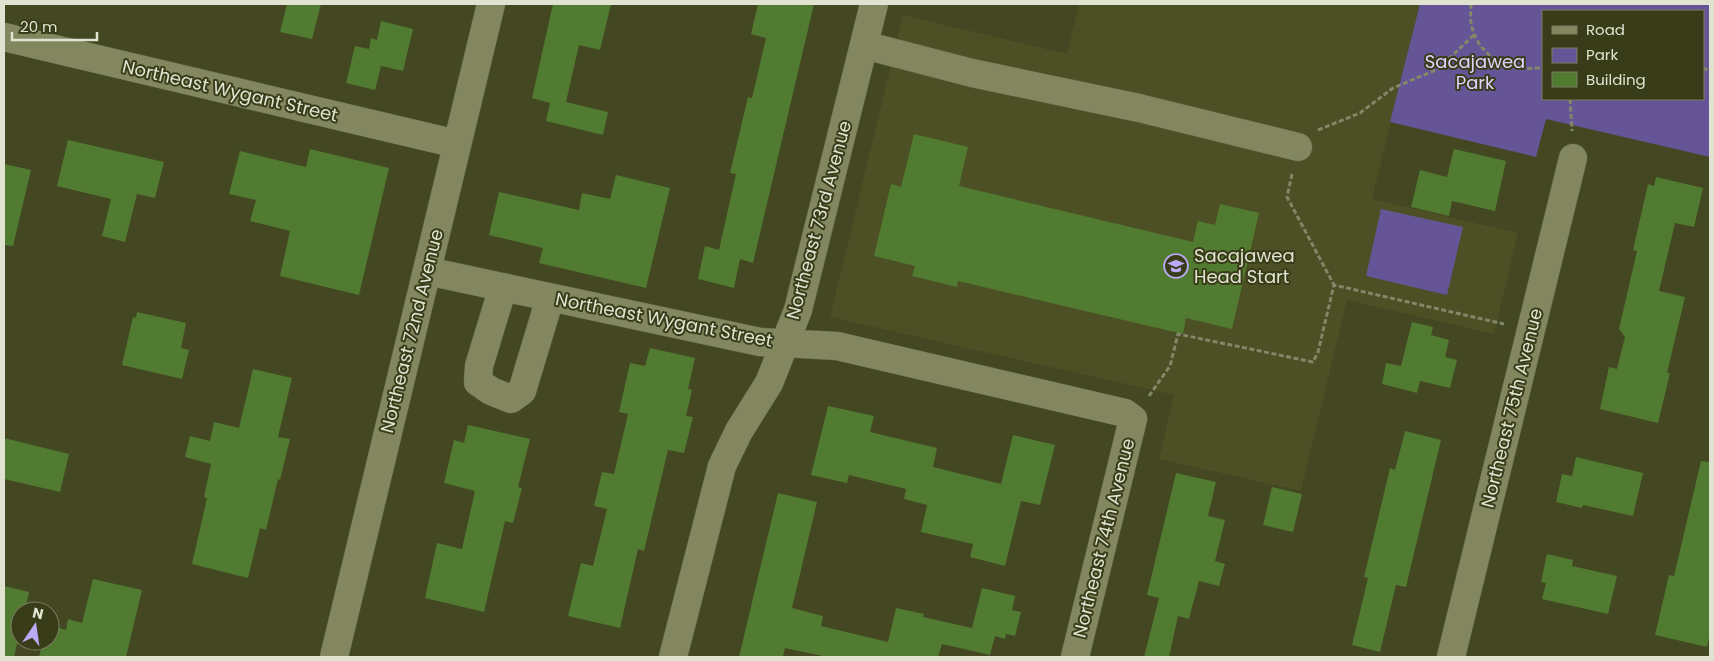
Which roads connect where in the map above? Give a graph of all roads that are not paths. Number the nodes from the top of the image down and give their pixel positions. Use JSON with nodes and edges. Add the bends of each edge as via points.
{"nodes":[{"id":1,"x":491,"y":4,"type":"edge"},
{"id":2,"x":874,"y":4,"type":"edge"},
{"id":3,"x":4,"y":37,"type":"edge"},
{"id":4,"x":864,"y":45,"type":"junction"},
{"id":5,"x":457,"y":144,"type":"junction"},
{"id":6,"x":1298,"y":148,"type":"road end"},
{"id":7,"x":1573,"y":158,"type":"dead end"},
{"id":8,"x":427,"y":271,"type":"junction"},
{"id":9,"x":503,"y":287,"type":"junction"},
{"id":10,"x":550,"y":298,"type":"junction"},
{"id":11,"x":784,"y":343,"type":"junction"},
{"id":12,"x":1133,"y":419,"type":"joint"},
{"id":13,"x":334,"y":657,"type":"edge"},
{"id":14,"x":673,"y":657,"type":"edge"},
{"id":15,"x":1075,"y":657,"type":"edge"},
{"id":16,"x":1451,"y":657,"type":"edge"}],
"edges":[{"from":1,"to":5,"type":"street","name":"Northeast 72nd Avenue"},
{"from":2,"to":4,"type":"street","name":"Northeast 73rd Avenue"},
{"from":3,"to":5,"type":"street","name":"Northeast Wygant Street"},
{"from":4,"to":6,"type":"street"},
{"from":4,"to":11,"type":"street","name":"Northeast 73rd Avenue","via":[[798,310]]},
{"from":5,"to":8,"type":"street","name":"Northeast 72nd Avenue"},
{"from":7,"to":16,"type":"street","name":"Northeast 75th Avenue"},
{"from":8,"to":9,"type":"street","name":"Northeast Wygant Street"},
{"from":8,"to":13,"type":"street","name":"Northeast 72nd Avenue"},
{"from":9,"to":10,"type":"street","name":"Northeast Wygant Street"},
{"from":9,"to":10,"type":"street","via":[[478,382],[511,399],[522,391]]},
{"from":10,"to":11,"type":"street","name":"Northeast Wygant Street","via":[[760,342]]},
{"from":11,"to":12,"type":"street","name":"Northeast Wygant Street","via":[[837,346],[1124,412]]},
{"from":11,"to":14,"type":"street","name":"Northeast 73rd Avenue","via":[[768,383],[738,431],[722,466]]},
{"from":12,"to":15,"type":"street","name":"Northeast 74th Avenue"}]}
